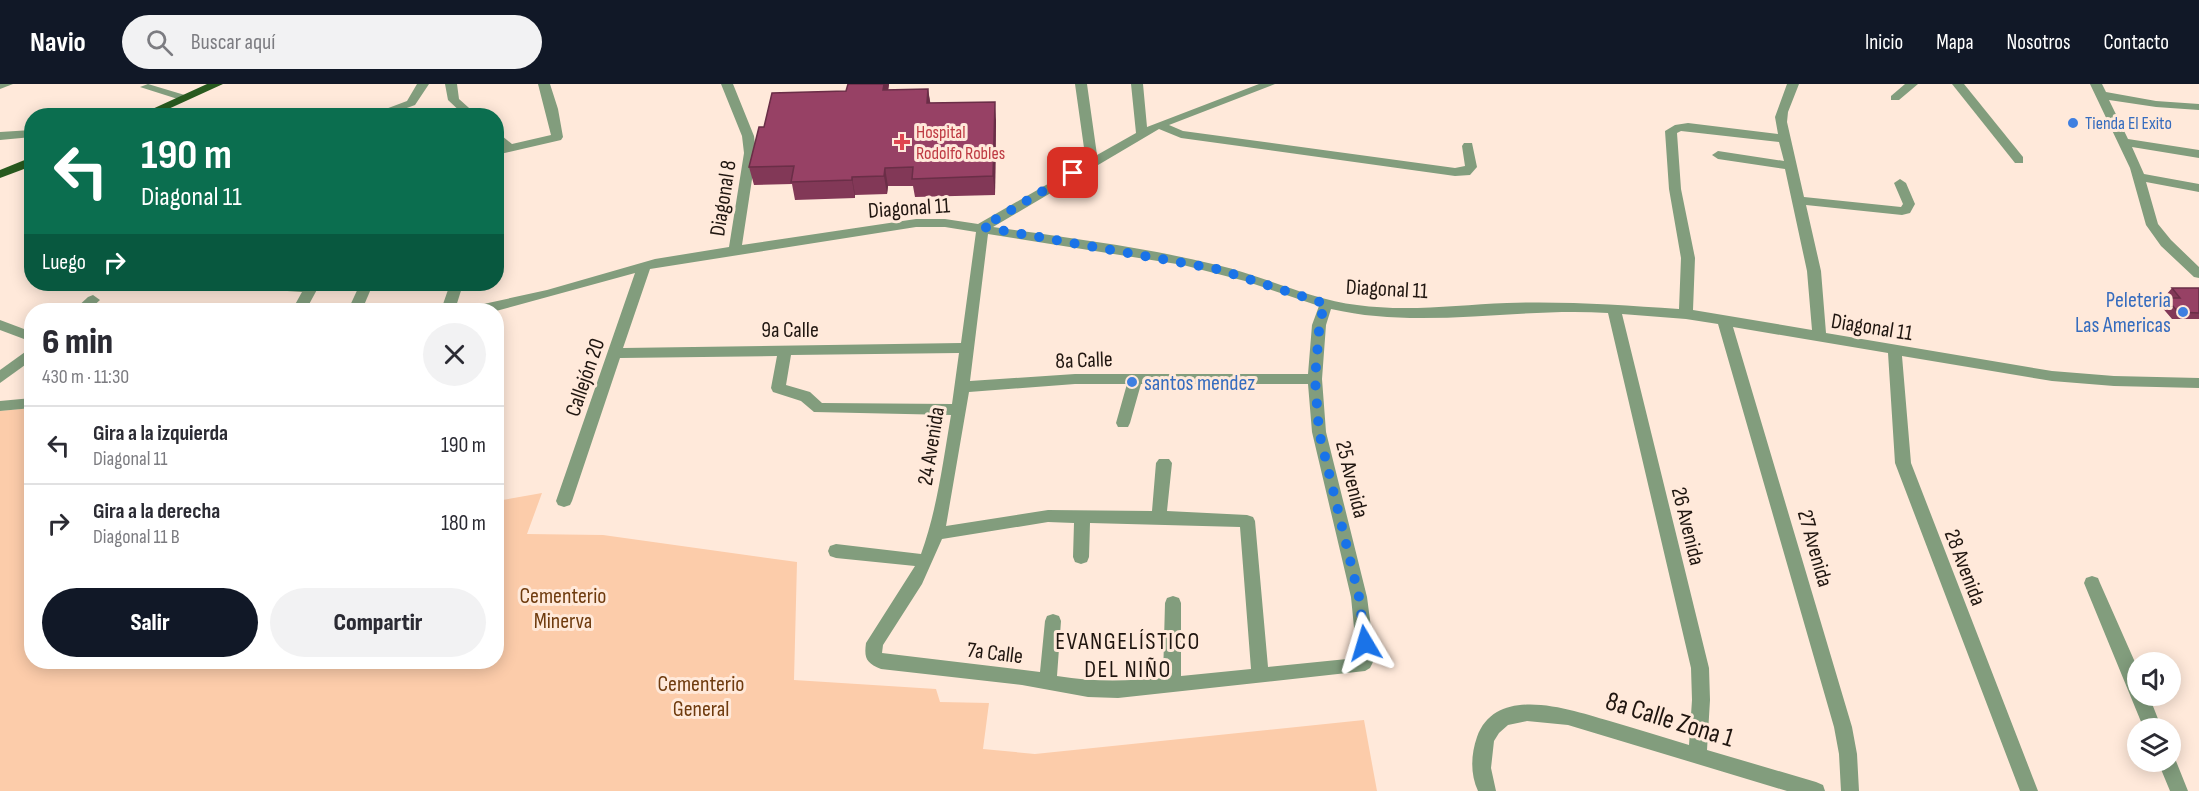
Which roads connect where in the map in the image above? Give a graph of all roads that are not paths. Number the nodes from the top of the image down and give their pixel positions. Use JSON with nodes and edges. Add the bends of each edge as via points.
{"nodes":[{"id":1,"x":7,"y":84,"type":"edge"},
{"id":2,"x":217,"y":84,"type":"edge"},
{"id":3,"x":423,"y":84,"type":"edge"},
{"id":4,"x":451,"y":84,"type":"edge"},
{"id":5,"x":544,"y":84,"type":"edge"},
{"id":6,"x":727,"y":84,"type":"edge"},
{"id":7,"x":1081,"y":84,"type":"edge"},
{"id":8,"x":1137,"y":84,"type":"edge"},
{"id":9,"x":1269,"y":84,"type":"edge"},
{"id":10,"x":1793,"y":84,"type":"edge"},
{"id":11,"x":1912,"y":84,"type":"edge"},
{"id":12,"x":1958,"y":84,"type":"edge"},
{"id":13,"x":0,"y":86,"type":"edge"},
{"id":14,"x":146,"y":87,"type":"dead end"},
{"id":15,"x":2102,"y":90,"type":"edge"},
{"id":16,"x":184,"y":98,"type":"junction"},
{"id":17,"x":1894,"y":98,"type":"dead end"},
{"id":18,"x":2199,"y":107,"type":"edge"},
{"id":19,"x":161,"y":108,"type":"edge"},
{"id":20,"x":395,"y":108,"type":"edge"},
{"id":21,"x":464,"y":108,"type":"edge"},
{"id":22,"x":1158,"y":125,"type":"junction"},
{"id":23,"x":24,"y":134,"type":"edge"},
{"id":24,"x":1143,"y":135,"type":"junction"},
{"id":25,"x":0,"y":136,"type":"edge"},
{"id":26,"x":1786,"y":139,"type":"junction"},
{"id":27,"x":504,"y":143,"type":"edge"},
{"id":28,"x":2128,"y":143,"type":"junction"},
{"id":29,"x":1468,"y":146,"type":"dead end"},
{"id":30,"x":509,"y":148,"type":"junction"},
{"id":31,"x":504,"y":150,"type":"edge"},
{"id":32,"x":2199,"y":154,"type":"edge"},
{"id":33,"x":1718,"y":155,"type":"dead end"},
{"id":34,"x":2019,"y":160,"type":"dead end"},
{"id":35,"x":1092,"y":163,"type":"junction"},
{"id":36,"x":24,"y":164,"type":"edge"},
{"id":37,"x":1791,"y":166,"type":"junction"},
{"id":38,"x":0,"y":174,"type":"edge"},
{"id":39,"x":2142,"y":177,"type":"junction"},
{"id":40,"x":1900,"y":183,"type":"dead end"},
{"id":41,"x":2199,"y":188,"type":"edge"},
{"id":42,"x":1798,"y":200,"type":"junction"},
{"id":43,"x":983,"y":227,"type":"junction"},
{"id":44,"x":735,"y":250,"type":"junction"},
{"id":45,"x":644,"y":266,"type":"junction"},
{"id":46,"x":2199,"y":274,"type":"edge"},
{"id":47,"x":93,"y":300,"type":"dead end"},
{"id":48,"x":89,"y":303,"type":"edge"},
{"id":49,"x":1326,"y":304,"type":"junction"},
{"id":50,"x":504,"y":305,"type":"edge"},
{"id":51,"x":1614,"y":309,"type":"junction"},
{"id":52,"x":1686,"y":314,"type":"junction"},
{"id":53,"x":1724,"y":320,"type":"junction"},
{"id":54,"x":0,"y":325,"type":"edge"},
{"id":55,"x":24,"y":334,"type":"edge"},
{"id":56,"x":1819,"y":338,"type":"junction"},
{"id":57,"x":966,"y":348,"type":"junction"},
{"id":58,"x":785,"y":350,"type":"junction"},
{"id":59,"x":1896,"y":351,"type":"junction"},
{"id":60,"x":614,"y":353,"type":"junction"},
{"id":61,"x":24,"y":358,"type":"edge"},
{"id":62,"x":0,"y":378,"type":"edge"},
{"id":63,"x":1136,"y":378,"type":"junction"},
{"id":64,"x":1315,"y":379,"type":"junction"},
{"id":65,"x":2199,"y":383,"type":"edge"},
{"id":66,"x":962,"y":387,"type":"junction"},
{"id":67,"x":24,"y":404,"type":"edge"},
{"id":68,"x":0,"y":406,"type":"edge"},
{"id":69,"x":959,"y":410,"type":"junction"},
{"id":70,"x":1123,"y":423,"type":"dead end"},
{"id":71,"x":1164,"y":463,"type":"dead end"},
{"id":72,"x":564,"y":501,"type":"dead end"},
{"id":73,"x":1082,"y":516,"type":"junction"},
{"id":74,"x":1159,"y":517,"type":"junction"},
{"id":75,"x":936,"y":534,"type":"junction"},
{"id":76,"x":836,"y":551,"type":"dead end"},
{"id":77,"x":1081,"y":557,"type":"dead end"},
{"id":78,"x":926,"y":561,"type":"junction"},
{"id":79,"x":2091,"y":583,"type":"dead end"},
{"id":80,"x":1173,"y":603,"type":"dead end"},
{"id":81,"x":1053,"y":621,"type":"dead end"},
{"id":82,"x":873,"y":656,"type":"joint"},
{"id":83,"x":1364,"y":663,"type":"joint"},
{"id":84,"x":2127,"y":666,"type":"edge"},
{"id":85,"x":1260,"y":676,"type":"junction"},
{"id":86,"x":1048,"y":682,"type":"junction"},
{"id":87,"x":1172,"y":686,"type":"junction"},
{"id":88,"x":1697,"y":756,"type":"junction"},
{"id":89,"x":2171,"y":772,"type":"edge"},
{"id":90,"x":1487,"y":791,"type":"edge"},
{"id":91,"x":1816,"y":791,"type":"edge"},
{"id":92,"x":1850,"y":791,"type":"edge"},
{"id":93,"x":2029,"y":791,"type":"edge"},
{"id":94,"x":2180,"y":791,"type":"edge"}],
"edges":[{"from":1,"to":13,"type":"street"},
{"from":2,"to":16,"type":"main road"},
{"from":3,"to":20,"type":"street","via":[[412,102]]},
{"from":4,"to":21,"type":"street","via":[[454,100]]},
{"from":5,"to":30,"type":"street","via":[[556,138]]},
{"from":6,"to":44,"type":"street","name":"Diagonal 8","via":[[748,136],[750,153]]},
{"from":7,"to":35,"type":"street"},
{"from":8,"to":24,"type":"street"},
{"from":9,"to":22,"type":"street"},
{"from":10,"to":26,"type":"street","via":[[1781,115]]},
{"from":11,"to":17,"type":"street"},
{"from":12,"to":34,"type":"street"},
{"from":14,"to":16,"type":"street"},
{"from":15,"to":18,"type":"street","via":[[2156,104]]},
{"from":15,"to":28,"type":"street"},
{"from":16,"to":19,"type":"main road"},
{"from":22,"to":24,"type":"street"},
{"from":22,"to":29,"type":"street","via":[[1181,134],[1455,172],[1466,172],[1472,167]]},
{"from":23,"to":25,"type":"street"},
{"from":24,"to":35,"type":"street"},
{"from":26,"to":37,"type":"street"},
{"from":26,"to":52,"type":"street","via":[[1688,127],[1671,131],[1688,258]]},
{"from":27,"to":30,"type":"street"},
{"from":28,"to":32,"type":"street"},
{"from":28,"to":39,"type":"street"},
{"from":30,"to":31,"type":"street"},
{"from":33,"to":37,"type":"street"},
{"from":35,"to":43,"type":"street"},
{"from":36,"to":38,"type":"main road"},
{"from":37,"to":42,"type":"street"},
{"from":39,"to":41,"type":"street"},
{"from":39,"to":46,"type":"street","via":[[2152,225]]},
{"from":40,"to":42,"type":"street","via":[[1909,204],[1902,212]]},
{"from":42,"to":56,"type":"street","via":[[1814,271]]},
{"from":43,"to":44,"type":"street","name":"Diagonal 11","via":[[916,223]]},
{"from":43,"to":49,"type":"street","name":"Diagonal 11","via":[[1217,269]]},
{"from":43,"to":57,"type":"street","name":"24 Avenida"},
{"from":44,"to":45,"type":"street","name":"Diagonal 11"},
{"from":45,"to":50,"type":"street","name":"Diagonal 11"},
{"from":45,"to":60,"type":"street","name":"Callejón 20"},
{"from":47,"to":48,"type":"street"},
{"from":49,"to":51,"type":"street","name":"Diagonal 11","via":[[1401,314],[1508,308]]},
{"from":49,"to":64,"type":"street","name":"25 Avenida","via":[[1320,319]]},
{"from":51,"to":52,"type":"street","name":"Diagonal 11"},
{"from":51,"to":88,"type":"street","name":"26 Avenida","via":[[1697,655],[1701,685]]},
{"from":52,"to":53,"type":"street","name":"Diagonal 11"},
{"from":53,"to":56,"type":"street","name":"Diagonal 11"},
{"from":53,"to":92,"type":"street","name":"27 Avenida","via":[[1843,727]]},
{"from":54,"to":55,"type":"street"},
{"from":56,"to":59,"type":"street","name":"Diagonal 11"},
{"from":57,"to":58,"type":"street","name":"9a Calle"},
{"from":57,"to":66,"type":"street","name":"24 Avenida"},
{"from":58,"to":60,"type":"street","name":"9a Calle"},
{"from":58,"to":69,"type":"street","via":[[778,388],[805,396],[819,408]]},
{"from":59,"to":65,"type":"street","name":"Diagonal 11","via":[[2052,376]]},
{"from":59,"to":93,"type":"street","name":"28 Avenida","via":[[1903,463]]},
{"from":60,"to":72,"type":"street","name":"Callejón 20"},
{"from":61,"to":62,"type":"street"},
{"from":63,"to":64,"type":"street","name":"8a Calle"},
{"from":63,"to":66,"type":"street","name":"8a Calle"},
{"from":63,"to":70,"type":"street"},
{"from":64,"to":83,"type":"street","name":"25 Avenida","via":[[1320,440],[1359,597]]},
{"from":66,"to":69,"type":"street","name":"24 Avenida"},
{"from":67,"to":68,"type":"street"},
{"from":69,"to":75,"type":"street","name":"24 Avenida"},
{"from":71,"to":74,"type":"street"},
{"from":73,"to":74,"type":"street"},
{"from":73,"to":75,"type":"street","via":[[1031,517]]},
{"from":73,"to":77,"type":"street"},
{"from":74,"to":85,"type":"street","via":[[1247,521]]},
{"from":75,"to":78,"type":"street","name":"24 Avenida"},
{"from":76,"to":78,"type":"street"},
{"from":78,"to":82,"type":"street","name":"24 Avenida","via":[[875,643]]},
{"from":79,"to":84,"type":"street"},
{"from":80,"to":87,"type":"street"},
{"from":81,"to":86,"type":"street"},
{"from":82,"to":86,"type":"street","name":"7a Calle","via":[[888,663]]},
{"from":83,"to":85,"type":"street","name":"7a Calle"},
{"from":85,"to":87,"type":"street","name":"7a Calle"},
{"from":86,"to":87,"type":"street","name":"7a Calle","via":[[1088,689]]},
{"from":88,"to":90,"type":"street","name":"8a Calle Zona 1","via":[[1533,711],[1507,716],[1495,723],[1488,734],[1481,768]]},
{"from":88,"to":91,"type":"street","name":"8a Calle Zona 1"},
{"from":89,"to":94,"type":"street"}]}
